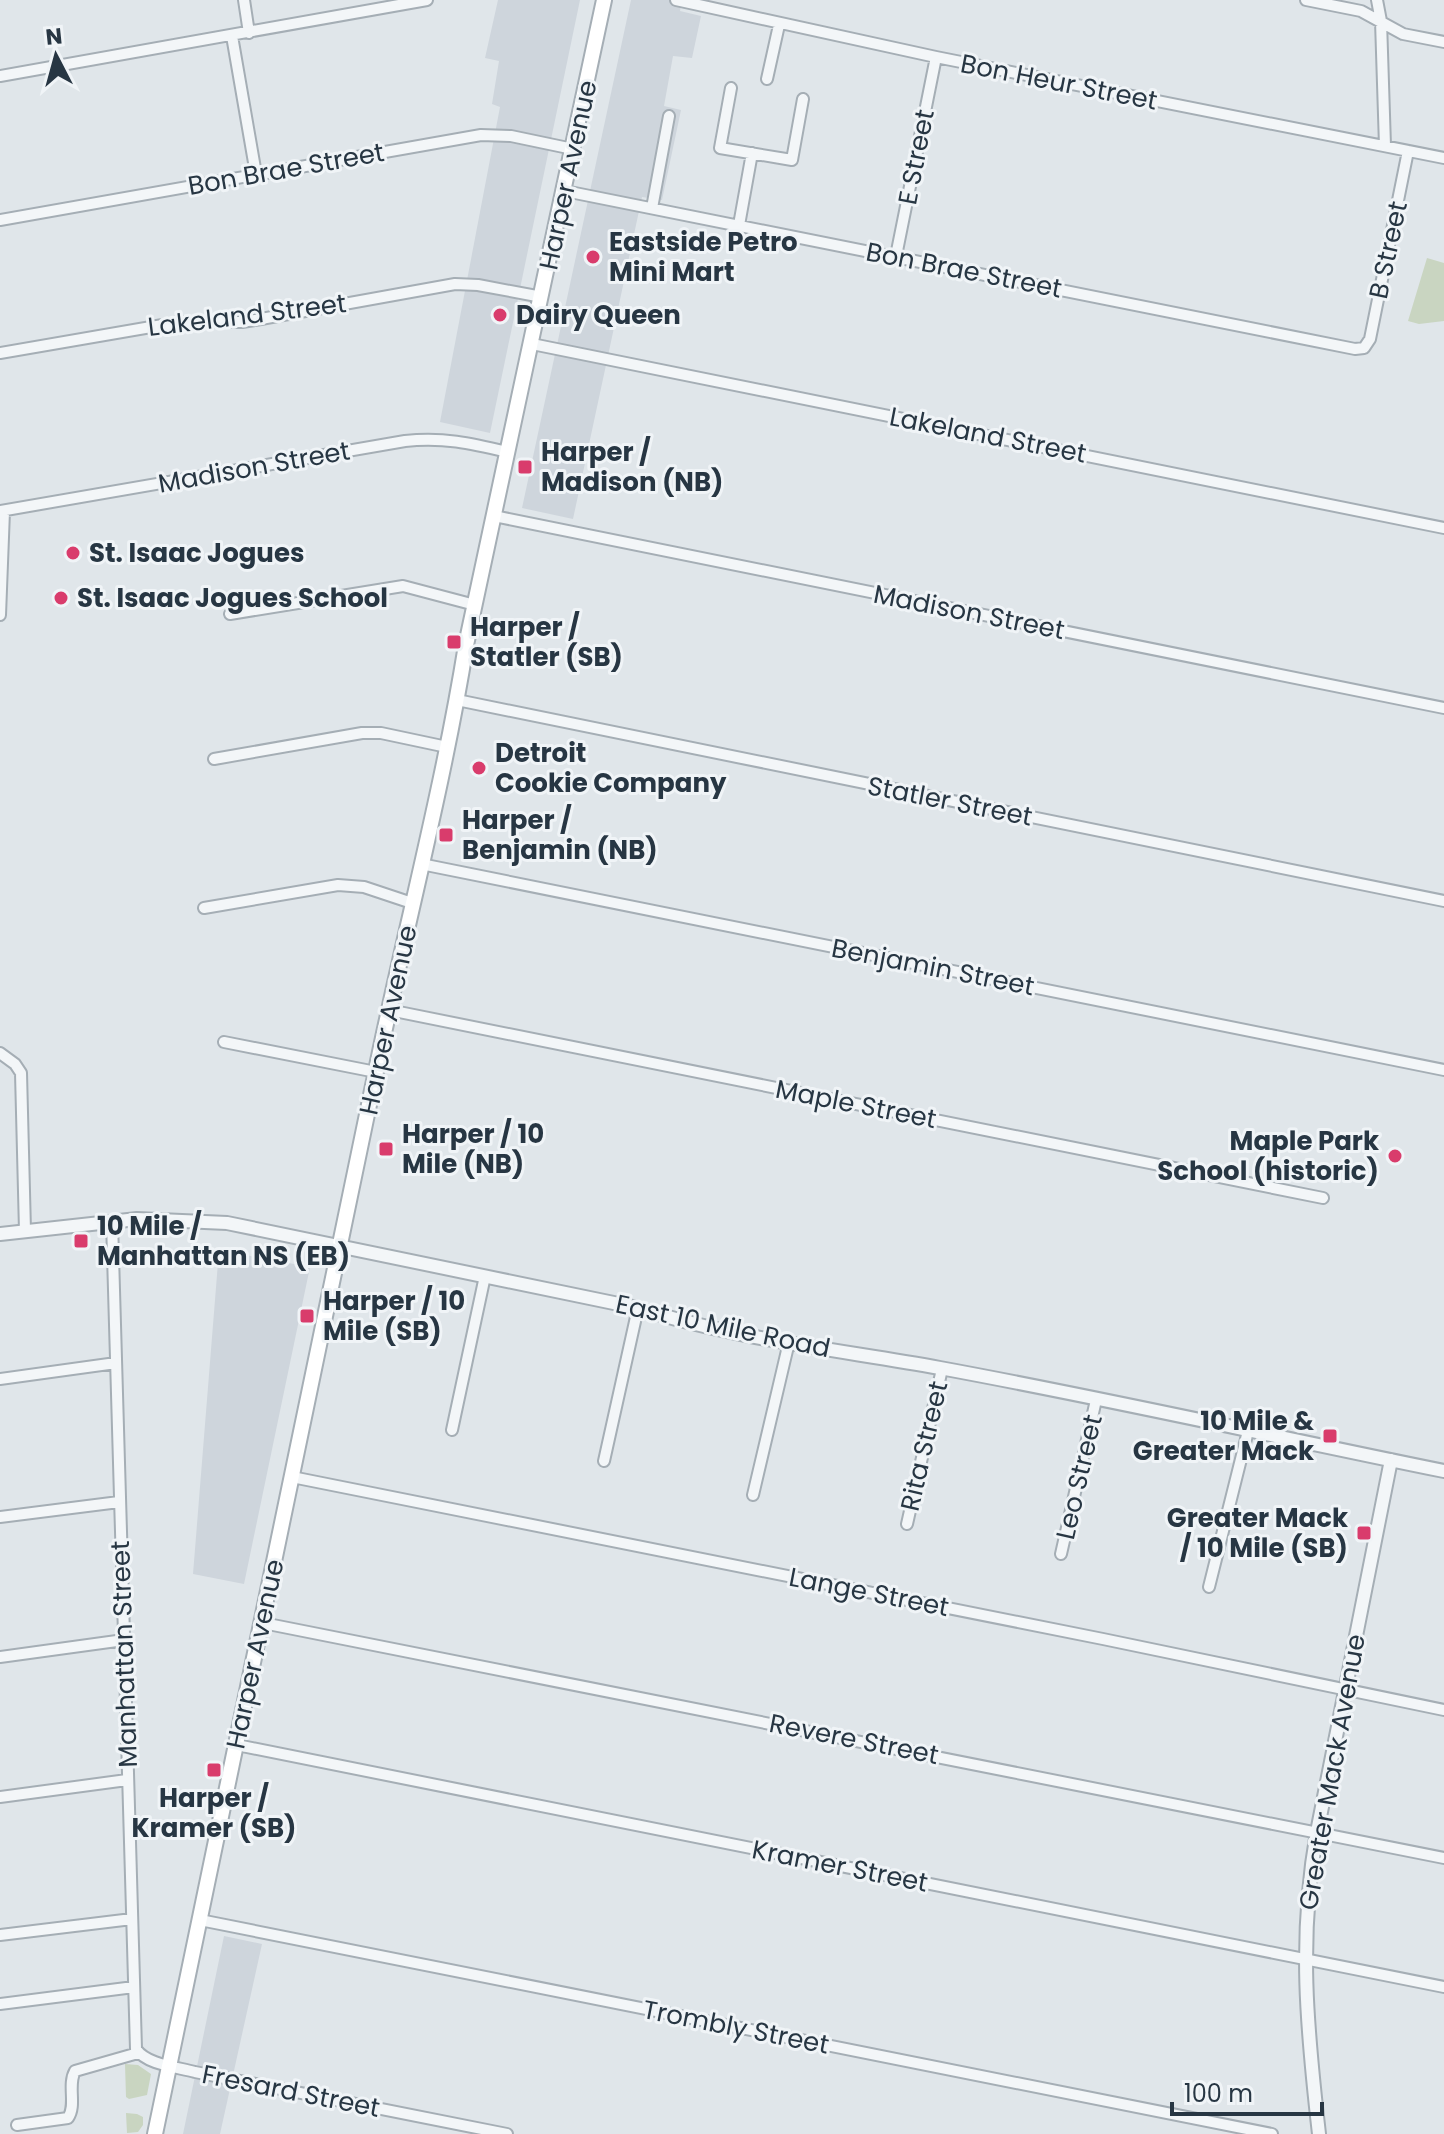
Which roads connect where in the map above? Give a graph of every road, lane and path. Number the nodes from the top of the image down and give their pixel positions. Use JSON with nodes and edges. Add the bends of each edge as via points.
{"nodes":[{"id":1,"x":244,"y":0,"type":"edge"},
{"id":2,"x":427,"y":0,"type":"edge"},
{"id":3,"x":604,"y":0,"type":"edge"},
{"id":4,"x":676,"y":0,"type":"edge"},
{"id":5,"x":1306,"y":0,"type":"edge"},
{"id":6,"x":1377,"y":0,"type":"edge"},
{"id":7,"x":1381,"y":21,"type":"junction"},
{"id":8,"x":779,"y":25,"type":"junction"},
{"id":9,"x":249,"y":33,"type":"junction"},
{"id":10,"x":232,"y":36,"type":"junction"},
{"id":11,"x":1444,"y":42,"type":"edge"},
{"id":12,"x":936,"y":57,"type":"junction"},
{"id":13,"x":0,"y":76,"type":"edge"},
{"id":14,"x":767,"y":79,"type":"dead end"},
{"id":15,"x":731,"y":88,"type":"dead end"},
{"id":16,"x":803,"y":99,"type":"dead end"},
{"id":17,"x":669,"y":116,"type":"dead end"},
{"id":18,"x":1385,"y":146,"type":"junction"},
{"id":19,"x":573,"y":149,"type":"junction"},
{"id":20,"x":1408,"y":151,"type":"junction"},
{"id":21,"x":752,"y":153,"type":"junction"},
{"id":22,"x":1444,"y":158,"type":"edge"},
{"id":23,"x":256,"y":174,"type":"junction"},
{"id":24,"x":565,"y":191,"type":"junction"},
{"id":25,"x":652,"y":208,"type":"junction"},
{"id":26,"x":0,"y":220,"type":"edge"},
{"id":27,"x":739,"y":225,"type":"junction"},
{"id":28,"x":896,"y":256,"type":"junction"},
{"id":29,"x":542,"y":297,"type":"junction"},
{"id":30,"x":532,"y":344,"type":"junction"},
{"id":31,"x":1364,"y":348,"type":"joint"},
{"id":32,"x":0,"y":353,"type":"edge"},
{"id":33,"x":507,"y":452,"type":"junction"},
{"id":34,"x":2,"y":511,"type":"edge"},
{"id":35,"x":494,"y":516,"type":"junction"},
{"id":36,"x":1444,"y":528,"type":"edge"},
{"id":37,"x":475,"y":605,"type":"junction"},
{"id":38,"x":230,"y":614,"type":"dead end"},
{"id":39,"x":0,"y":615,"type":"edge"},
{"id":40,"x":457,"y":700,"type":"junction"},
{"id":41,"x":1444,"y":708,"type":"edge"},
{"id":42,"x":447,"y":747,"type":"junction"},
{"id":43,"x":214,"y":759,"type":"dead end"},
{"id":44,"x":421,"y":864,"type":"junction"},
{"id":45,"x":1444,"y":901,"type":"edge"},
{"id":46,"x":412,"y":903,"type":"junction"},
{"id":47,"x":204,"y":908,"type":"dead end"},
{"id":48,"x":389,"y":1010,"type":"junction"},
{"id":49,"x":224,"y":1042,"type":"dead end"},
{"id":50,"x":0,"y":1053,"type":"edge"},
{"id":51,"x":1444,"y":1070,"type":"edge"},
{"id":52,"x":376,"y":1072,"type":"junction"},
{"id":53,"x":1323,"y":1198,"type":"dead end"},
{"id":54,"x":112,"y":1221,"type":"junction"},
{"id":55,"x":25,"y":1231,"type":"junction"},
{"id":56,"x":0,"y":1234,"type":"edge"},
{"id":57,"x":342,"y":1247,"type":"junction"},
{"id":58,"x":485,"y":1276,"type":"junction"},
{"id":59,"x":638,"y":1308,"type":"junction"},
{"id":60,"x":789,"y":1342,"type":"junction"},
{"id":61,"x":116,"y":1363,"type":"junction"},
{"id":62,"x":942,"y":1369,"type":"junction"},
{"id":63,"x":0,"y":1379,"type":"edge"},
{"id":64,"x":1096,"y":1400,"type":"junction"},
{"id":65,"x":452,"y":1430,"type":"dead end"},
{"id":66,"x":1248,"y":1431,"type":"junction"},
{"id":67,"x":1391,"y":1460,"type":"junction"},
{"id":68,"x":604,"y":1461,"type":"dead end"},
{"id":69,"x":1444,"y":1471,"type":"edge"},
{"id":70,"x":292,"y":1477,"type":"junction"},
{"id":71,"x":753,"y":1495,"type":"dead end"},
{"id":72,"x":119,"y":1502,"type":"junction"},
{"id":73,"x":0,"y":1517,"type":"edge"},
{"id":74,"x":907,"y":1524,"type":"dead end"},
{"id":75,"x":1061,"y":1554,"type":"dead end"},
{"id":76,"x":1209,"y":1587,"type":"dead end"},
{"id":77,"x":263,"y":1623,"type":"junction"},
{"id":78,"x":124,"y":1640,"type":"junction"},
{"id":79,"x":0,"y":1657,"type":"edge"},
{"id":80,"x":1346,"y":1688,"type":"junction"},
{"id":81,"x":1444,"y":1710,"type":"edge"},
{"id":82,"x":237,"y":1745,"type":"junction"},
{"id":83,"x":127,"y":1780,"type":"junction"},
{"id":84,"x":0,"y":1797,"type":"edge"},
{"id":85,"x":1317,"y":1832,"type":"junction"},
{"id":86,"x":1444,"y":1858,"type":"edge"},
{"id":87,"x":132,"y":1919,"type":"junction"},
{"id":88,"x":200,"y":1920,"type":"junction"},
{"id":89,"x":0,"y":1935,"type":"edge"},
{"id":90,"x":1304,"y":1959,"type":"junction"},
{"id":91,"x":134,"y":1987,"type":"junction"},
{"id":92,"x":1444,"y":1987,"type":"edge"},
{"id":93,"x":0,"y":2004,"type":"edge"},
{"id":94,"x":138,"y":2053,"type":"junction"},
{"id":95,"x":169,"y":2066,"type":"junction"},
{"id":96,"x":17,"y":2125,"type":"dead end"},
{"id":97,"x":155,"y":2134,"type":"edge"},
{"id":98,"x":507,"y":2134,"type":"edge"},
{"id":99,"x":1272,"y":2134,"type":"edge"},
{"id":100,"x":1319,"y":2134,"type":"edge"}],
"edges":[{"from":1,"to":9,"type":"street"},
{"from":2,"to":9,"type":"street"},
{"from":3,"to":19,"type":"main road","name":"Harper Avenue"},
{"from":4,"to":8,"type":"street","name":"Bon Heur Street"},
{"from":5,"to":7,"type":"street","via":[[1361,11]]},
{"from":6,"to":7,"type":"street"},
{"from":7,"to":11,"type":"street","via":[[1403,34]]},
{"from":7,"to":18,"type":"street"},
{"from":8,"to":12,"type":"street","name":"Bon Heur Street"},
{"from":8,"to":14,"type":"street"},
{"from":9,"to":10,"type":"street"},
{"from":10,"to":13,"type":"street"},
{"from":10,"to":23,"type":"street"},
{"from":12,"to":18,"type":"street","name":"Bon Heur Street"},
{"from":12,"to":28,"type":"street","name":"E Street"},
{"from":15,"to":21,"type":"street","via":[[720,148]]},
{"from":16,"to":21,"type":"street","via":[[792,160]]},
{"from":17,"to":25,"type":"street"},
{"from":18,"to":20,"type":"street","name":"Bon Heur Street"},
{"from":19,"to":23,"type":"street","name":"Bon Brae Street","via":[[493,134]]},
{"from":19,"to":24,"type":"main road","name":"Harper Avenue"},
{"from":20,"to":22,"type":"street","name":"Bon Heur Street"},
{"from":20,"to":31,"type":"street","name":"B Street"},
{"from":21,"to":27,"type":"street"},
{"from":23,"to":26,"type":"street","name":"Bon Brae Street"},
{"from":24,"to":25,"type":"street","name":"Bon Brae Street"},
{"from":24,"to":29,"type":"main road","name":"Harper Avenue"},
{"from":25,"to":27,"type":"street","name":"Bon Brae Street"},
{"from":27,"to":28,"type":"street","name":"Bon Brae Street"},
{"from":28,"to":31,"type":"street","name":"Bon Brae Street"},
{"from":29,"to":30,"type":"main road","name":"Harper Avenue"},
{"from":29,"to":32,"type":"street","name":"Lakeland Street","via":[[455,284],[242,322],[180,322]]},
{"from":30,"to":33,"type":"main road","name":"Harper Avenue"},
{"from":30,"to":36,"type":"street","name":"Lakeland Street"},
{"from":33,"to":34,"type":"street","name":"Madison Street","via":[[455,440],[420,439]]},
{"from":33,"to":35,"type":"main road","name":"Harper Avenue"},
{"from":34,"to":39,"type":"street"},
{"from":35,"to":37,"type":"main road","name":"Harper Avenue"},
{"from":35,"to":41,"type":"street","name":"Madison Street"},
{"from":37,"to":38,"type":"street","via":[[403,586]]},
{"from":37,"to":40,"type":"main road","name":"Harper Avenue"},
{"from":40,"to":42,"type":"main road","name":"Harper Avenue"},
{"from":40,"to":45,"type":"street","name":"Statler Street"},
{"from":42,"to":43,"type":"street","via":[[362,733]]},
{"from":42,"to":44,"type":"main road","name":"Harper Avenue"},
{"from":44,"to":46,"type":"main road","name":"Harper Avenue"},
{"from":44,"to":51,"type":"street","name":"Benjamin Street"},
{"from":46,"to":47,"type":"street","via":[[364,887],[338,885]]},
{"from":46,"to":48,"type":"main road","name":"Harper Avenue"},
{"from":48,"to":52,"type":"main road","name":"Harper Avenue"},
{"from":48,"to":53,"type":"street","name":"Maple Street"},
{"from":49,"to":52,"type":"street"},
{"from":50,"to":55,"type":"street","via":[[21,1073]]},
{"from":52,"to":57,"type":"main road","name":"Harper Avenue"},
{"from":54,"to":55,"type":"street","name":"East 10 Mile Road"},
{"from":54,"to":57,"type":"street","name":"East 10 Mile Road","via":[[227,1223]]},
{"from":54,"to":61,"type":"street","name":"Manhattan Street"},
{"from":55,"to":56,"type":"street","name":"East 10 Mile Road"},
{"from":57,"to":58,"type":"street","name":"East 10 Mile Road"},
{"from":57,"to":70,"type":"main road","name":"Harper Avenue"},
{"from":58,"to":59,"type":"street","name":"East 10 Mile Road"},
{"from":58,"to":65,"type":"street"},
{"from":59,"to":60,"type":"street","name":"East 10 Mile Road"},
{"from":59,"to":68,"type":"street"},
{"from":60,"to":62,"type":"street","name":"East 10 Mile Road"},
{"from":60,"to":71,"type":"street"},
{"from":61,"to":63,"type":"street"},
{"from":61,"to":72,"type":"street","name":"Manhattan Street"},
{"from":62,"to":64,"type":"street","name":"East 10 Mile Road"},
{"from":62,"to":74,"type":"street","name":"Rita Street"},
{"from":64,"to":66,"type":"street","name":"East 10 Mile Road"},
{"from":64,"to":75,"type":"street","name":"Leo Street"},
{"from":66,"to":67,"type":"street","name":"East 10 Mile Road"},
{"from":66,"to":76,"type":"street"},
{"from":67,"to":69,"type":"street","name":"East 10 Mile Road"},
{"from":67,"to":80,"type":"street","name":"Greater Mack Avenue"},
{"from":70,"to":77,"type":"main road","name":"Harper Avenue"},
{"from":70,"to":80,"type":"street","name":"Lange Street"},
{"from":72,"to":73,"type":"street"},
{"from":72,"to":78,"type":"street","name":"Manhattan Street"},
{"from":77,"to":82,"type":"main road","name":"Harper Avenue"},
{"from":77,"to":85,"type":"street","name":"Revere Street"},
{"from":78,"to":79,"type":"street"},
{"from":78,"to":83,"type":"street","name":"Manhattan Street"},
{"from":80,"to":81,"type":"street","name":"Lange Street"},
{"from":80,"to":85,"type":"street","name":"Greater Mack Avenue"},
{"from":82,"to":88,"type":"main road","name":"Harper Avenue"},
{"from":82,"to":90,"type":"street","name":"Kramer Street"},
{"from":83,"to":84,"type":"street"},
{"from":83,"to":87,"type":"street","name":"Manhattan Street"},
{"from":85,"to":86,"type":"street","name":"Revere Street"},
{"from":85,"to":90,"type":"street","name":"Greater Mack Avenue"},
{"from":87,"to":89,"type":"street"},
{"from":87,"to":91,"type":"street","name":"Manhattan Street"},
{"from":88,"to":95,"type":"main road","name":"Harper Avenue"},
{"from":88,"to":99,"type":"street","name":"Trombly Street"},
{"from":90,"to":92,"type":"street","name":"Kramer Street"},
{"from":90,"to":100,"type":"street","name":"Greater Mack Avenue"},
{"from":91,"to":93,"type":"street"},
{"from":91,"to":94,"type":"street","name":"Manhattan Street"},
{"from":94,"to":95,"type":"street"},
{"from":94,"to":96,"type":"street","via":[[75,2071],[68,2118]]},
{"from":95,"to":97,"type":"main road","name":"Harper Avenue"},
{"from":95,"to":98,"type":"street","name":"Fresard Street"}]}
